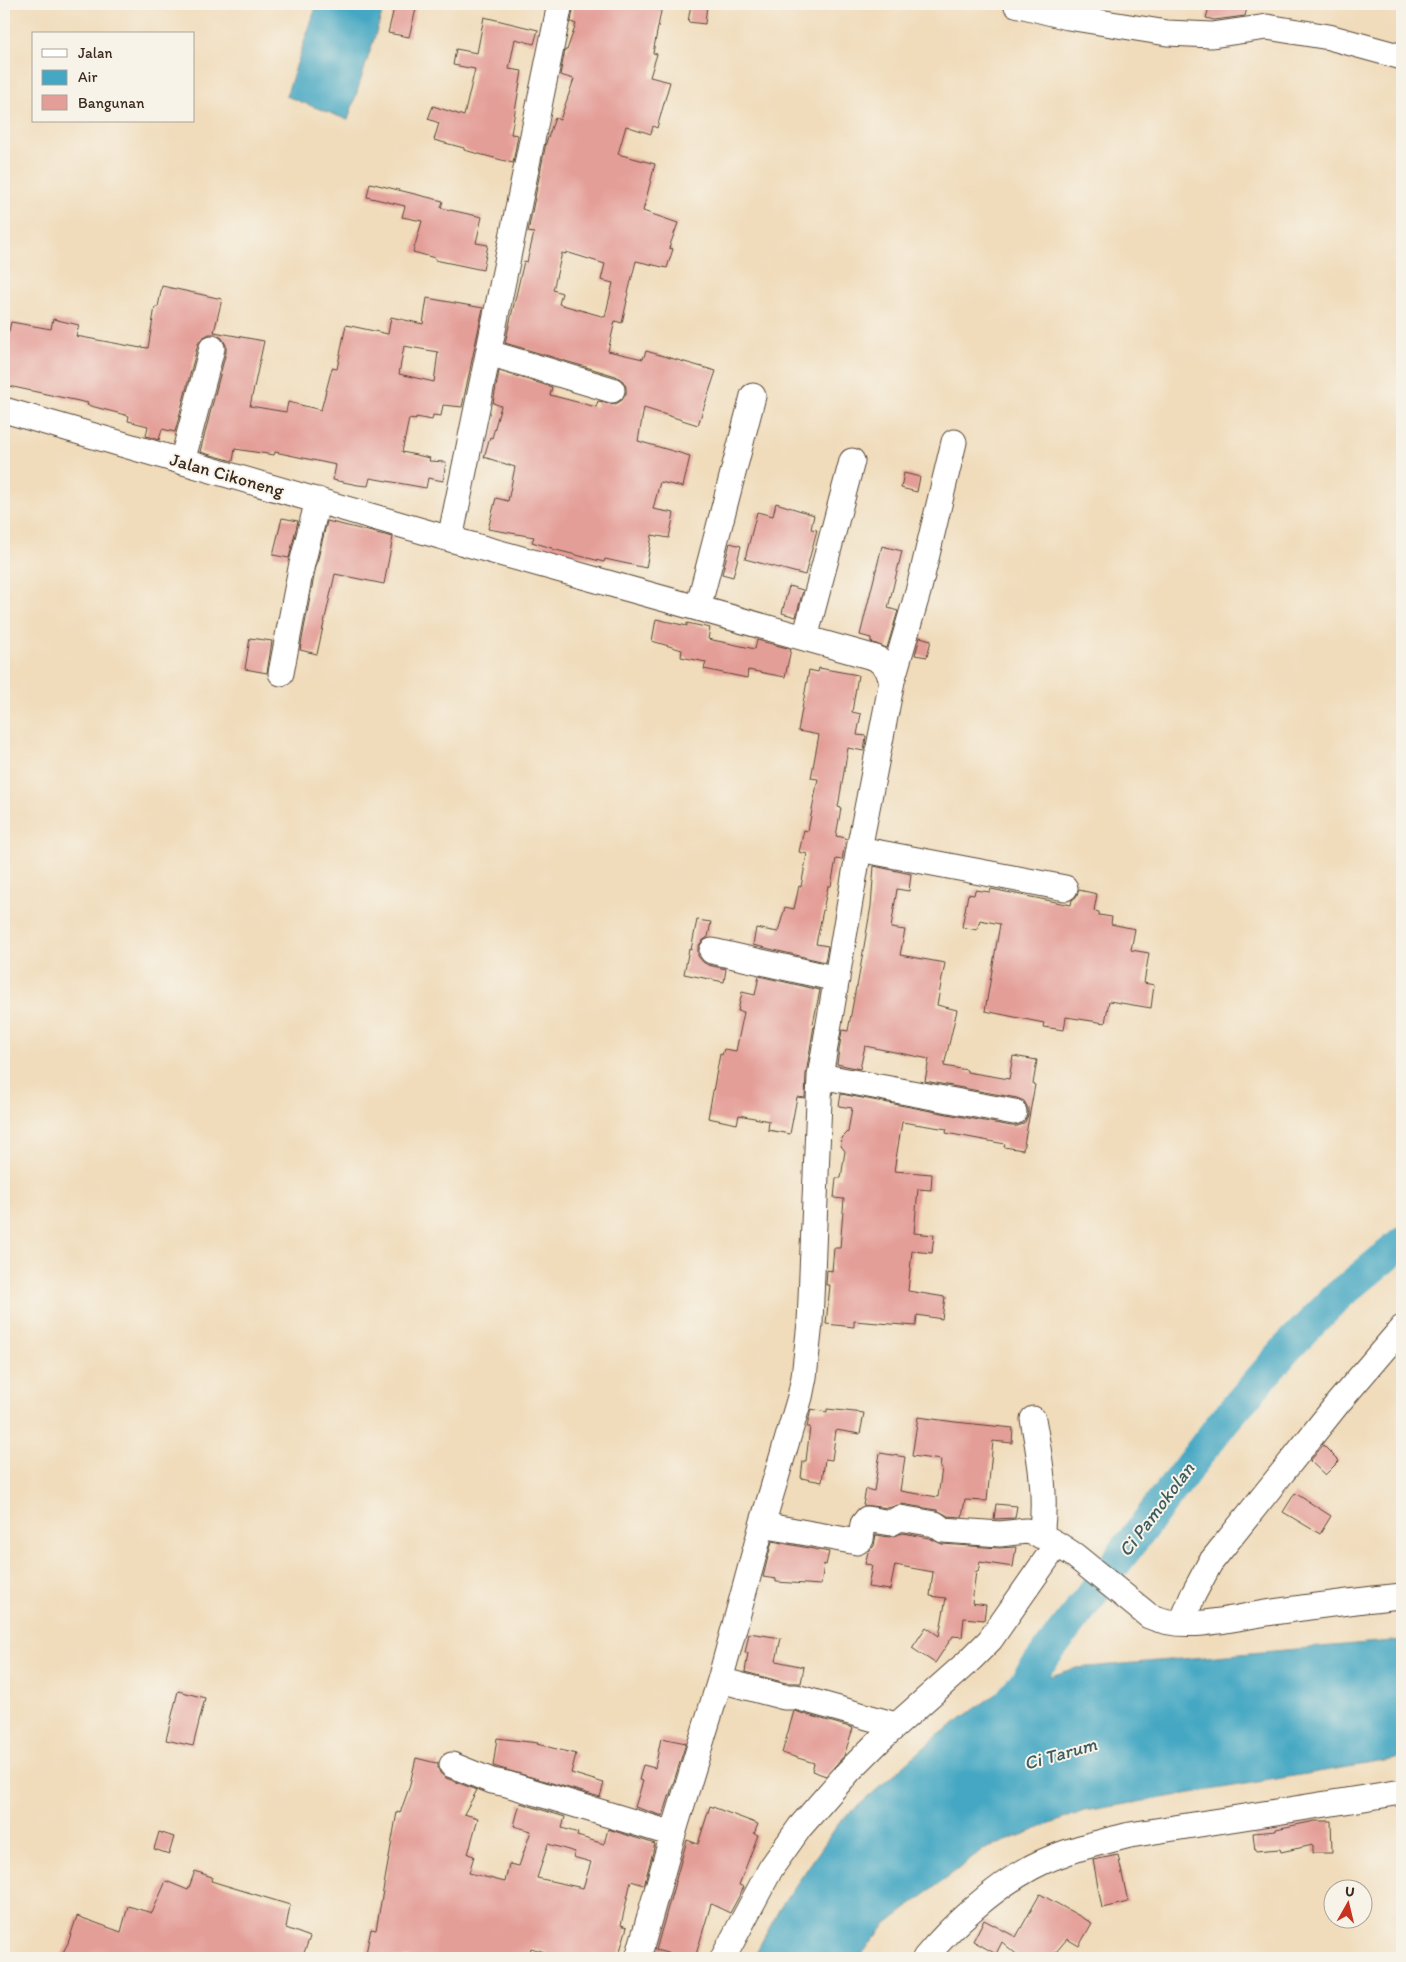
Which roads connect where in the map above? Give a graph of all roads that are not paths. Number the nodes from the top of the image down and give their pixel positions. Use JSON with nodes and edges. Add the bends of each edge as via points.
{"nodes":[{"id":1,"x":560,"y":4,"type":"edge"},
{"id":2,"x":1016,"y":4,"type":"edge"},
{"id":3,"x":1402,"y":57,"type":"edge"},
{"id":4,"x":212,"y":348,"type":"dead end"},
{"id":5,"x":489,"y":353,"type":"junction"},
{"id":6,"x":612,"y":390,"type":"dead end"},
{"id":7,"x":753,"y":396,"type":"dead end"},
{"id":8,"x":4,"y":410,"type":"edge"},
{"id":9,"x":954,"y":442,"type":"dead end"},
{"id":10,"x":852,"y":460,"type":"dead end"},
{"id":11,"x":182,"y":462,"type":"junction"},
{"id":12,"x":318,"y":500,"type":"junction"},
{"id":13,"x":450,"y":539,"type":"junction"},
{"id":14,"x":698,"y":608,"type":"junction"},
{"id":15,"x":804,"y":638,"type":"junction"},
{"id":16,"x":281,"y":673,"type":"dead end"},
{"id":17,"x":892,"y":681,"type":"junction"},
{"id":18,"x":859,"y":849,"type":"junction"},
{"id":19,"x":1066,"y":888,"type":"dead end"},
{"id":20,"x":712,"y":951,"type":"dead end"},
{"id":21,"x":837,"y":979,"type":"junction"},
{"id":22,"x":820,"y":1076,"type":"junction"},
{"id":23,"x":1014,"y":1112,"type":"dead end"},
{"id":24,"x":1402,"y":1328,"type":"edge"},
{"id":25,"x":1033,"y":1419,"type":"dead end"},
{"id":26,"x":762,"y":1525,"type":"junction"},
{"id":27,"x":1049,"y":1540,"type":"junction"},
{"id":28,"x":1402,"y":1596,"type":"edge"},
{"id":29,"x":1182,"y":1622,"type":"junction"},
{"id":30,"x":720,"y":1680,"type":"junction"},
{"id":31,"x":896,"y":1725,"type":"junction"},
{"id":32,"x":452,"y":1764,"type":"dead end"},
{"id":33,"x":1402,"y":1792,"type":"edge"},
{"id":34,"x":673,"y":1834,"type":"junction"},
{"id":35,"x":638,"y":1958,"type":"edge"},
{"id":36,"x":723,"y":1958,"type":"edge"},
{"id":37,"x":925,"y":1958,"type":"edge"}],
"edges":[{"from":1,"to":5,"type":"street"},
{"from":2,"to":3,"type":"street","via":[[1068,17],[1167,33],[1212,35],[1267,27],[1329,37]]},
{"from":4,"to":11,"type":"street"},
{"from":5,"to":6,"type":"street"},
{"from":5,"to":13,"type":"street"},
{"from":7,"to":14,"type":"street"},
{"from":8,"to":11,"type":"street","name":"Jalan Cikoneng"},
{"from":9,"to":17,"type":"street","via":[[918,592]]},
{"from":10,"to":15,"type":"street"},
{"from":11,"to":12,"type":"street","name":"Jalan Cikoneng"},
{"from":12,"to":13,"type":"street","name":"Jalan Cikoneng"},
{"from":12,"to":16,"type":"street"},
{"from":13,"to":14,"type":"street","name":"Jalan Cikoneng"},
{"from":14,"to":15,"type":"street","name":"Jalan Cikoneng"},
{"from":15,"to":17,"type":"street","name":"Jalan Cikoneng","via":[[876,658],[887,668]]},
{"from":17,"to":18,"type":"street"},
{"from":18,"to":19,"type":"street"},
{"from":18,"to":21,"type":"street"},
{"from":20,"to":21,"type":"street"},
{"from":21,"to":22,"type":"street"},
{"from":22,"to":23,"type":"street"},
{"from":22,"to":26,"type":"street","via":[[811,1304],[804,1377]]},
{"from":24,"to":29,"type":"street","via":[[1210,1562]]},
{"from":25,"to":27,"type":"street"},
{"from":26,"to":27,"type":"street","via":[[857,1542],[867,1519],[891,1523],[900,1518],[935,1524],[943,1530],[1000,1534],[1026,1531]]},
{"from":26,"to":30,"type":"street"},
{"from":27,"to":29,"type":"street","via":[[1149,1616],[1161,1621]]},
{"from":27,"to":31,"type":"street","via":[[990,1640]]},
{"from":28,"to":29,"type":"street","via":[[1203,1623]]},
{"from":30,"to":31,"type":"street"},
{"from":30,"to":34,"type":"street"},
{"from":31,"to":36,"type":"street","via":[[849,1771],[800,1827],[771,1868]]},
{"from":32,"to":34,"type":"street","via":[[492,1782]]},
{"from":33,"to":37,"type":"street","via":[[1130,1835],[1061,1854],[1011,1880],[956,1924]]},
{"from":34,"to":35,"type":"street"}]}
